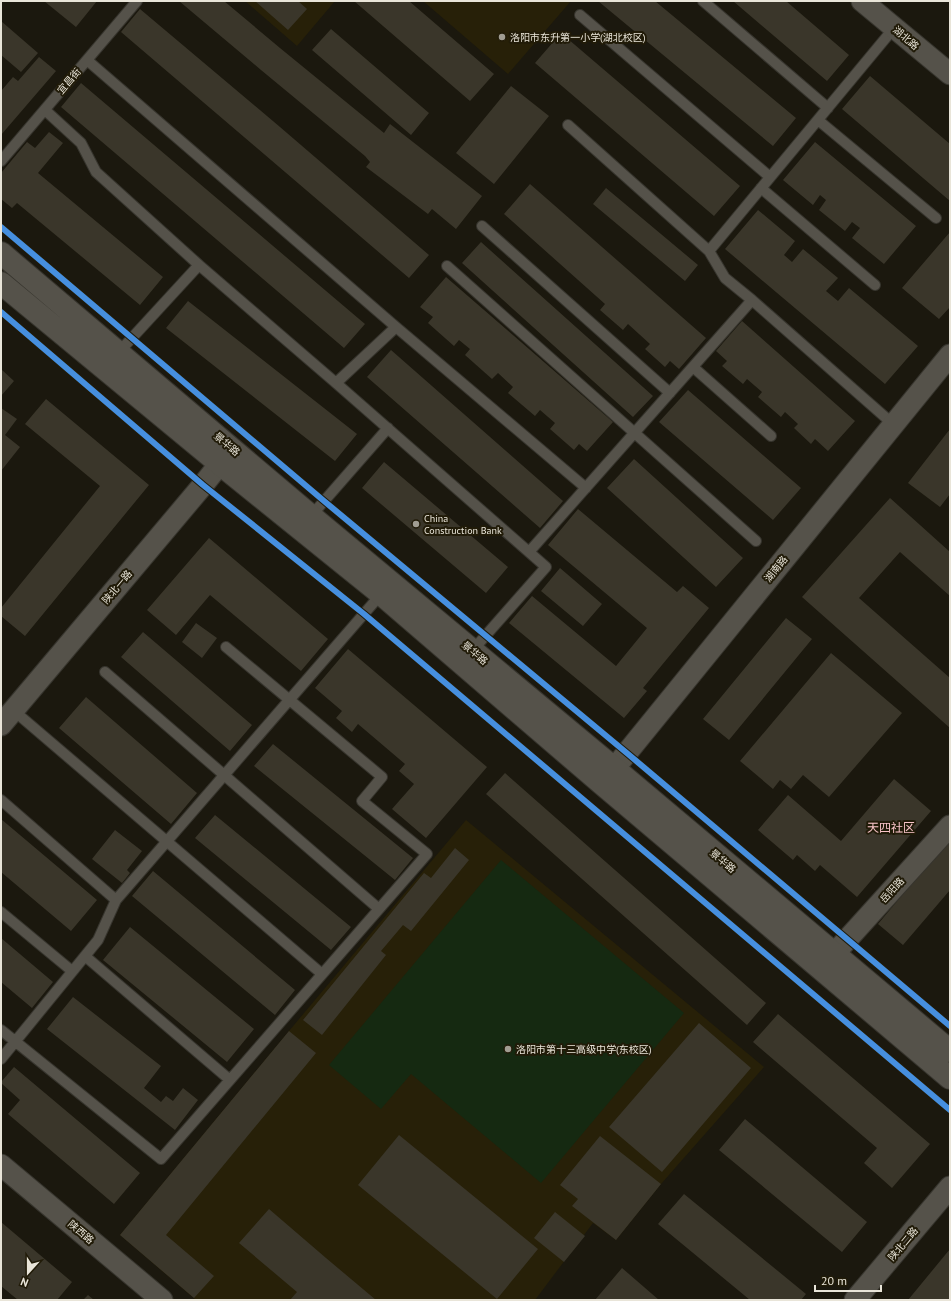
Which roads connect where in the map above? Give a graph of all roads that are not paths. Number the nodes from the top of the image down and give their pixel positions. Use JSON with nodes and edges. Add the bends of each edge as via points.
{"nodes":[{"id":1,"x":137,"y":1,"type":"edge"},
{"id":2,"x":703,"y":1,"type":"edge"},
{"id":3,"x":863,"y":1,"type":"edge"},
{"id":4,"x":580,"y":15,"type":"dead end"},
{"id":5,"x":894,"y":28,"type":"junction"},
{"id":6,"x":87,"y":60,"type":"junction"},
{"id":7,"x":950,"y":74,"type":"edge"},
{"id":8,"x":828,"y":108,"type":"junction"},
{"id":9,"x":45,"y":110,"type":"junction"},
{"id":10,"x":818,"y":120,"type":"junction"},
{"id":11,"x":568,"y":125,"type":"dead end"},
{"id":12,"x":1,"y":161,"type":"edge"},
{"id":13,"x":770,"y":177,"type":"junction"},
{"id":14,"x":762,"y":188,"type":"junction"},
{"id":15,"x":936,"y":218,"type":"dead end"},
{"id":16,"x":482,"y":226,"type":"dead end"},
{"id":17,"x":709,"y":251,"type":"junction"},
{"id":18,"x":1,"y":253,"type":"edge"},
{"id":19,"x":199,"y":265,"type":"junction"},
{"id":20,"x":447,"y":266,"type":"dead end"},
{"id":21,"x":1,"y":283,"type":"edge"},
{"id":22,"x":875,"y":285,"type":"dead end"},
{"id":23,"x":752,"y":300,"type":"junction"},
{"id":24,"x":396,"y":326,"type":"junction"},
{"id":25,"x":119,"y":352,"type":"junction"},
{"id":26,"x":950,"y":355,"type":"edge"},
{"id":27,"x":693,"y":367,"type":"junction"},
{"id":28,"x":336,"y":383,"type":"junction"},
{"id":29,"x":670,"y":393,"type":"junction"},
{"id":30,"x":893,"y":424,"type":"junction"},
{"id":31,"x":388,"y":428,"type":"junction"},
{"id":32,"x":634,"y":433,"type":"junction"},
{"id":33,"x":771,"y":436,"type":"dead end"},
{"id":34,"x":226,"y":456,"type":"junction"},
{"id":35,"x":586,"y":488,"type":"junction"},
{"id":36,"x":311,"y":516,"type":"junction"},
{"id":37,"x":756,"y":541,"type":"dead end"},
{"id":38,"x":529,"y":552,"type":"junction"},
{"id":39,"x":385,"y":588,"type":"junction"},
{"id":40,"x":226,"y":647,"type":"dead end"},
{"id":41,"x":472,"y":651,"type":"junction"},
{"id":42,"x":105,"y":672,"type":"dead end"},
{"id":43,"x":290,"y":700,"type":"junction"},
{"id":44,"x":7,"y":718,"type":"edge"},
{"id":45,"x":225,"y":775,"type":"junction"},
{"id":46,"x":608,"y":777,"type":"junction"},
{"id":47,"x":1,"y":800,"type":"edge"},
{"id":48,"x":950,"y":826,"type":"edge"},
{"id":49,"x":168,"y":841,"type":"junction"},
{"id":50,"x":116,"y":900,"type":"junction"},
{"id":51,"x":379,"y":909,"type":"junction"},
{"id":52,"x":1,"y":912,"type":"edge"},
{"id":53,"x":834,"y":954,"type":"junction"},
{"id":54,"x":85,"y":956,"type":"junction"},
{"id":55,"x":72,"y":971,"type":"junction"},
{"id":56,"x":322,"y":974,"type":"junction"},
{"id":57,"x":1,"y":1030,"type":"edge"},
{"id":58,"x":16,"y":1041,"type":"junction"},
{"id":59,"x":950,"y":1051,"type":"edge"},
{"id":60,"x":1,"y":1059,"type":"edge"},
{"id":61,"x":950,"y":1078,"type":"edge"},
{"id":62,"x":230,"y":1080,"type":"junction"},
{"id":63,"x":1,"y":1165,"type":"edge"},
{"id":64,"x":950,"y":1187,"type":"edge"},
{"id":65,"x":162,"y":1300,"type":"edge"},
{"id":66,"x":855,"y":1300,"type":"edge"}],
"edges":[{"from":1,"to":6,"type":"lane","name":"宜昌街"},
{"from":2,"to":8,"type":"lane"},
{"from":3,"to":5,"type":"street","name":"湖北路"},
{"from":4,"to":13,"type":"lane"},
{"from":5,"to":7,"type":"street","name":"湖北路"},
{"from":5,"to":8,"type":"lane"},
{"from":6,"to":9,"type":"lane","name":"宜昌街"},
{"from":6,"to":24,"type":"lane"},
{"from":8,"to":10,"type":"lane"},
{"from":9,"to":12,"type":"lane","name":"宜昌街"},
{"from":9,"to":19,"type":"lane","via":[[81,143],[96,172]]},
{"from":10,"to":13,"type":"lane"},
{"from":10,"to":15,"type":"lane"},
{"from":11,"to":17,"type":"lane"},
{"from":13,"to":14,"type":"lane"},
{"from":14,"to":17,"type":"lane"},
{"from":14,"to":22,"type":"lane"},
{"from":16,"to":29,"type":"lane"},
{"from":17,"to":23,"type":"lane","via":[[725,278]]},
{"from":18,"to":25,"type":"main road","name":"景华路"},
{"from":19,"to":25,"type":"lane"},
{"from":19,"to":28,"type":"lane"},
{"from":20,"to":32,"type":"lane"},
{"from":21,"to":34,"type":"main road","name":"景华路"},
{"from":23,"to":27,"type":"lane"},
{"from":23,"to":30,"type":"lane"},
{"from":24,"to":28,"type":"lane"},
{"from":24,"to":35,"type":"lane"},
{"from":25,"to":34,"type":"main road","name":"景华路"},
{"from":26,"to":30,"type":"street","name":"湖南路"},
{"from":27,"to":29,"type":"lane"},
{"from":27,"to":33,"type":"lane"},
{"from":28,"to":31,"type":"lane"},
{"from":29,"to":32,"type":"lane"},
{"from":30,"to":46,"type":"street","name":"湖南路"},
{"from":31,"to":36,"type":"lane"},
{"from":31,"to":38,"type":"lane"},
{"from":32,"to":35,"type":"lane"},
{"from":32,"to":37,"type":"lane"},
{"from":34,"to":36,"type":"main road","name":"景华路"},
{"from":34,"to":39,"type":"main road","name":"景华路"},
{"from":34,"to":44,"type":"street","name":"陕北一路"},
{"from":35,"to":38,"type":"lane"},
{"from":36,"to":39,"type":"main road","name":"景华路"},
{"from":38,"to":41,"type":"lane","via":[[546,567]]},
{"from":39,"to":41,"type":"main road","name":"景华路"},
{"from":39,"to":43,"type":"lane"},
{"from":39,"to":46,"type":"main road","name":"景华路"},
{"from":40,"to":43,"type":"lane"},
{"from":41,"to":46,"type":"main road","name":"景华路"},
{"from":42,"to":45,"type":"lane"},
{"from":43,"to":45,"type":"lane"},
{"from":43,"to":51,"type":"lane","via":[[382,777],[362,801],[427,854]]},
{"from":44,"to":49,"type":"lane"},
{"from":45,"to":49,"type":"lane"},
{"from":45,"to":51,"type":"lane"},
{"from":46,"to":53,"type":"main road","name":"景华路"},
{"from":46,"to":61,"type":"main road","name":"景华路"},
{"from":47,"to":50,"type":"lane"},
{"from":48,"to":53,"type":"street","name":"岳阳路"},
{"from":49,"to":50,"type":"lane"},
{"from":49,"to":56,"type":"lane"},
{"from":50,"to":54,"type":"lane","via":[[98,940]]},
{"from":51,"to":56,"type":"lane"},
{"from":52,"to":55,"type":"lane"},
{"from":53,"to":59,"type":"main road","name":"景华路"},
{"from":54,"to":55,"type":"lane"},
{"from":54,"to":62,"type":"lane"},
{"from":55,"to":58,"type":"lane"},
{"from":56,"to":62,"type":"lane"},
{"from":57,"to":58,"type":"lane"},
{"from":58,"to":60,"type":"lane"},
{"from":58,"to":62,"type":"lane","via":[[161,1159]]},
{"from":63,"to":65,"type":"street","name":"陕西路"},
{"from":64,"to":66,"type":"street","name":"陕北二路"}]}
